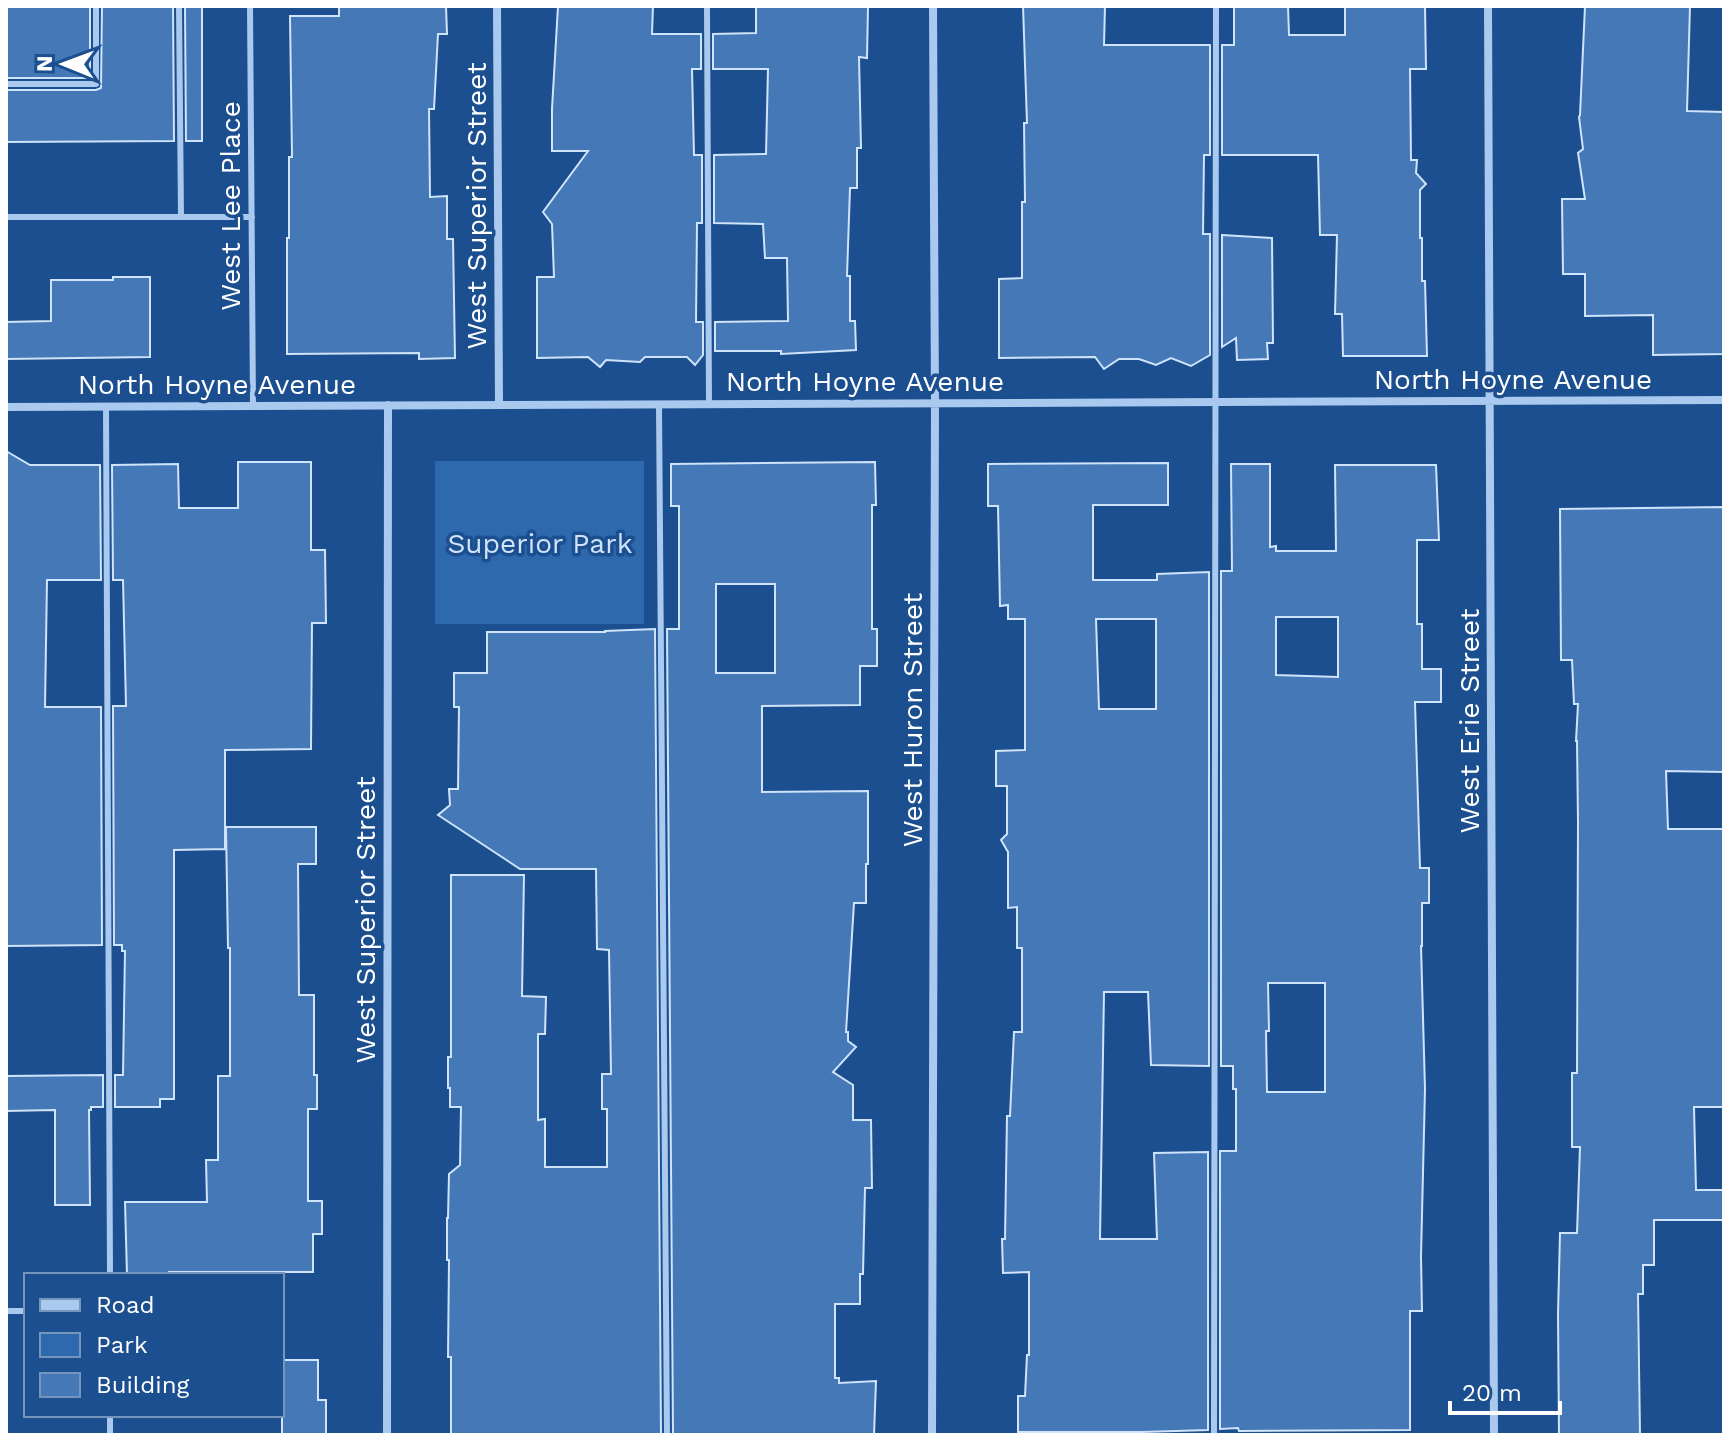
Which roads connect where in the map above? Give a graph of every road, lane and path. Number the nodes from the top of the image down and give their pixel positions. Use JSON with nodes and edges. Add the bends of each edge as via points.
{"nodes":[{"id":1,"x":96,"y":6,"type":"edge"},
{"id":2,"x":179,"y":6,"type":"edge"},
{"id":3,"x":250,"y":6,"type":"edge"},
{"id":4,"x":497,"y":6,"type":"edge"},
{"id":5,"x":707,"y":6,"type":"edge"},
{"id":6,"x":933,"y":6,"type":"edge"},
{"id":7,"x":1216,"y":6,"type":"edge"},
{"id":8,"x":1488,"y":6,"type":"edge"},
{"id":9,"x":6,"y":84,"type":"edge"},
{"id":10,"x":6,"y":217,"type":"edge"},
{"id":11,"x":181,"y":217,"type":"junction"},
{"id":12,"x":252,"y":217,"type":"junction"},
{"id":13,"x":1724,"y":400,"type":"edge"},
{"id":14,"x":1490,"y":401,"type":"junction"},
{"id":15,"x":1215,"y":402,"type":"junction"},
{"id":16,"x":935,"y":403,"type":"junction"},
{"id":17,"x":709,"y":404,"type":"junction"},
{"id":18,"x":388,"y":405,"type":"junction"},
{"id":19,"x":499,"y":405,"type":"junction"},
{"id":20,"x":659,"y":405,"type":"junction"},
{"id":21,"x":253,"y":406,"type":"junction"},
{"id":22,"x":6,"y":407,"type":"edge"},
{"id":23,"x":106,"y":407,"type":"junction"},
{"id":24,"x":110,"y":1273,"type":"edge"},
{"id":25,"x":387,"y":1435,"type":"edge"},
{"id":26,"x":667,"y":1435,"type":"edge"},
{"id":27,"x":932,"y":1435,"type":"edge"},
{"id":28,"x":1214,"y":1435,"type":"edge"},
{"id":29,"x":1494,"y":1435,"type":"edge"}],
"edges":[{"from":1,"to":9,"type":"lane","via":[[96,84]]},
{"from":2,"to":11,"type":"lane"},
{"from":3,"to":12,"type":"lane","name":"West Lee Place"},
{"from":4,"to":19,"type":"street","name":"West Superior Street"},
{"from":5,"to":17,"type":"lane"},
{"from":6,"to":16,"type":"street","name":"West Huron Street"},
{"from":7,"to":15,"type":"lane"},
{"from":8,"to":14,"type":"street","name":"West Erie Street"},
{"from":10,"to":11,"type":"lane"},
{"from":11,"to":12,"type":"lane"},
{"from":12,"to":21,"type":"lane","name":"West Lee Place"},
{"from":13,"to":14,"type":"street","name":"North Hoyne Avenue"},
{"from":14,"to":15,"type":"street","name":"North Hoyne Avenue"},
{"from":14,"to":29,"type":"street","name":"West Erie Street"},
{"from":15,"to":16,"type":"street","name":"North Hoyne Avenue"},
{"from":15,"to":28,"type":"lane"},
{"from":16,"to":17,"type":"street","name":"North Hoyne Avenue"},
{"from":16,"to":27,"type":"street","name":"West Huron Street"},
{"from":17,"to":20,"type":"street","name":"North Hoyne Avenue"},
{"from":18,"to":19,"type":"street","name":"North Hoyne Avenue"},
{"from":18,"to":21,"type":"street","name":"North Hoyne Avenue"},
{"from":18,"to":25,"type":"street","name":"West Superior Street"},
{"from":19,"to":20,"type":"street","name":"North Hoyne Avenue"},
{"from":20,"to":26,"type":"lane"},
{"from":21,"to":23,"type":"street","name":"North Hoyne Avenue"},
{"from":22,"to":23,"type":"street","name":"North Hoyne Avenue"},
{"from":23,"to":24,"type":"lane"}]}
